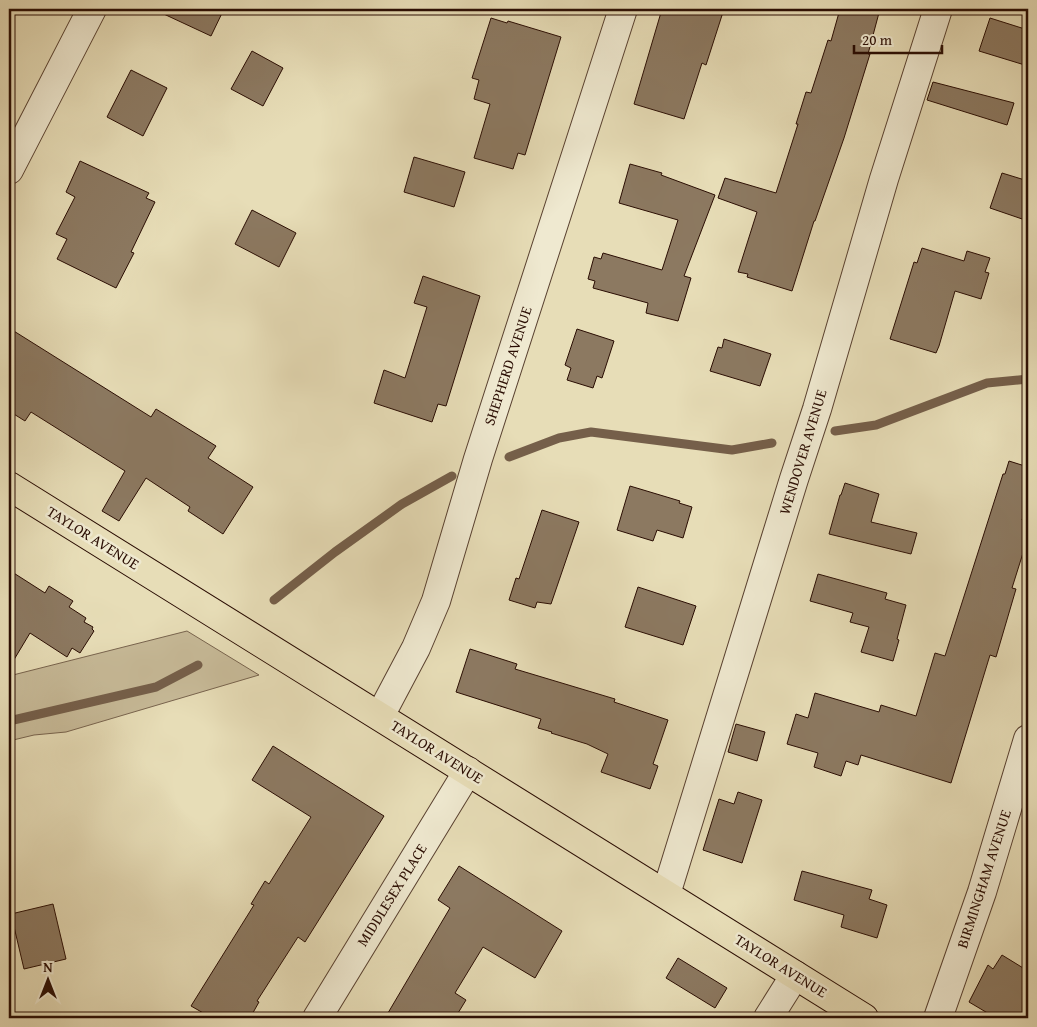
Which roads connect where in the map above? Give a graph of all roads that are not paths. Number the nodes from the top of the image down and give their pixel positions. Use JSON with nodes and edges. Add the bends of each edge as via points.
{"nodes":[{"id":1,"x":92,"y":9,"type":"edge"},
{"id":2,"x":623,"y":9,"type":"edge"},
{"id":3,"x":938,"y":9,"type":"edge"},
{"id":4,"x":9,"y":170,"type":"edge"},
{"id":5,"x":9,"y":486,"type":"edge"},
{"id":6,"x":380,"y":716,"type":"junction"},
{"id":7,"x":1028,"y":740,"type":"edge"},
{"id":8,"x":468,"y":771,"type":"junction"},
{"id":9,"x":666,"y":894,"type":"junction"},
{"id":10,"x":795,"y":975,"type":"junction"},
{"id":11,"x":317,"y":1018,"type":"edge"},
{"id":12,"x":768,"y":1018,"type":"edge"},
{"id":13,"x":864,"y":1018,"type":"edge"},
{"id":14,"x":938,"y":1018,"type":"edge"}],
"edges":[{"from":1,"to":4,"type":"street"},
{"from":2,"to":6,"type":"street","name":"SHEPHERD AVENUE","via":[[478,459],[436,601],[416,648]]},
{"from":3,"to":9,"type":"street","name":"WENDOVER AVENUE"},
{"from":5,"to":6,"type":"main road","name":"TAYLOR AVENUE"},
{"from":6,"to":8,"type":"main road","name":"TAYLOR AVENUE"},
{"from":7,"to":14,"type":"street","name":"BIRMINGHAM AVENUE","via":[[982,892]]},
{"from":8,"to":9,"type":"main road","name":"TAYLOR AVENUE"},
{"from":8,"to":11,"type":"street","name":"MIDDLESEX PLACE"},
{"from":9,"to":10,"type":"main road","name":"TAYLOR AVENUE"},
{"from":10,"to":12,"type":"street"},
{"from":10,"to":13,"type":"main road","name":"TAYLOR AVENUE"}]}
